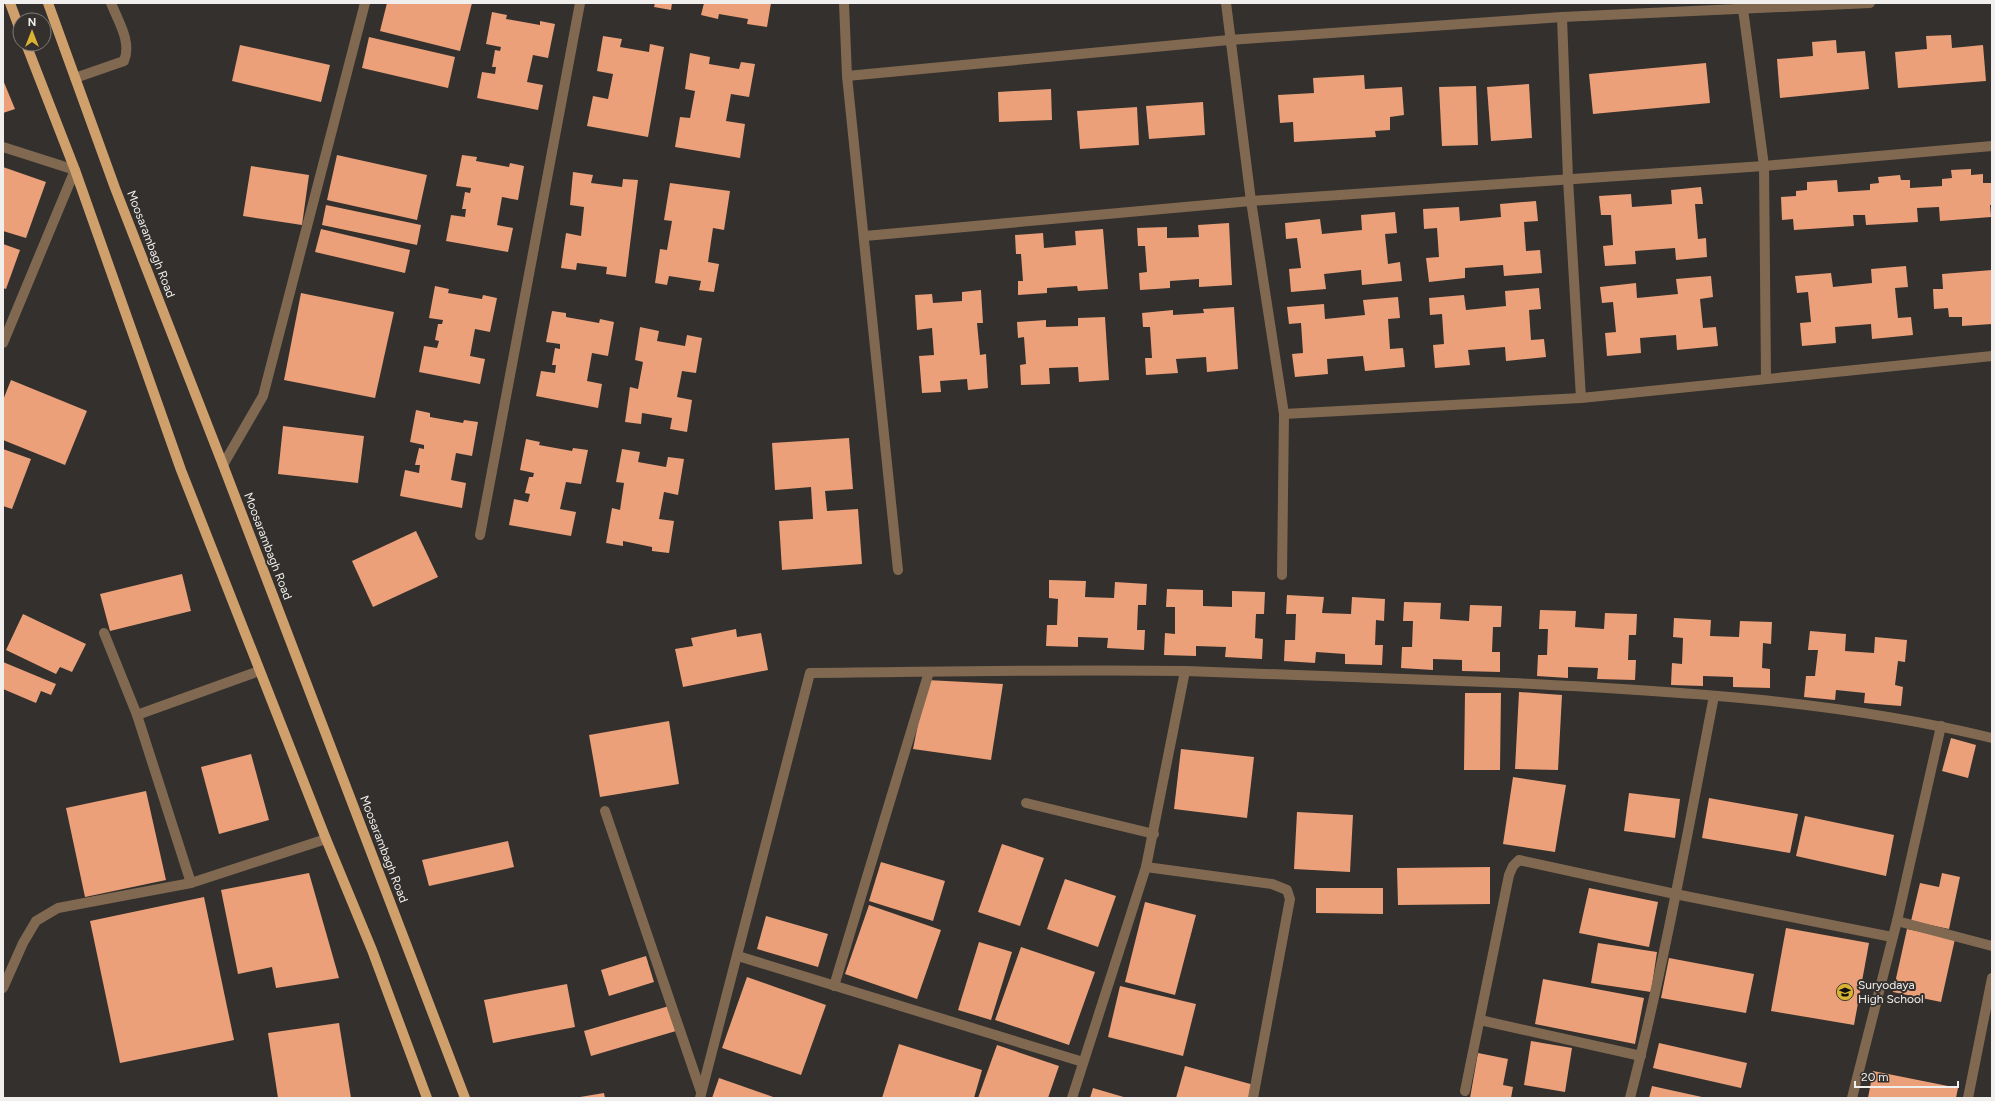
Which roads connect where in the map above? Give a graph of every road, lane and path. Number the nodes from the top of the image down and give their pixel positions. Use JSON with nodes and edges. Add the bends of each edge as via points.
{"nodes":[{"id":1,"x":111,"y":3,"type":"edge"},
{"id":2,"x":365,"y":3,"type":"edge"},
{"id":3,"x":580,"y":3,"type":"edge"},
{"id":4,"x":844,"y":3,"type":"edge"},
{"id":5,"x":1226,"y":3,"type":"edge"},
{"id":6,"x":1870,"y":3,"type":"edge"},
{"id":7,"x":51,"y":4,"type":"edge"},
{"id":8,"x":1743,"y":9,"type":"junction"},
{"id":9,"x":1562,"y":17,"type":"junction"},
{"id":10,"x":1229,"y":40,"type":"junction"},
{"id":11,"x":29,"y":52,"type":"edge"},
{"id":12,"x":847,"y":76,"type":"junction"},
{"id":13,"x":75,"y":78,"type":"junction"},
{"id":14,"x":1992,"y":146,"type":"edge"},
{"id":15,"x":3,"y":148,"type":"edge"},
{"id":16,"x":1764,"y":166,"type":"junction"},
{"id":17,"x":75,"y":170,"type":"junction"},
{"id":18,"x":1568,"y":179,"type":"junction"},
{"id":19,"x":1251,"y":202,"type":"junction"},
{"id":20,"x":865,"y":236,"type":"junction"},
{"id":21,"x":3,"y":343,"type":"edge"},
{"id":22,"x":1992,"y":356,"type":"edge"},
{"id":23,"x":1766,"y":379,"type":"junction"},
{"id":24,"x":1581,"y":398,"type":"junction"},
{"id":25,"x":1284,"y":414,"type":"junction"},
{"id":26,"x":224,"y":465,"type":"junction"},
{"id":27,"x":480,"y":535,"type":"dead end"},
{"id":28,"x":898,"y":570,"type":"dead end"},
{"id":29,"x":1282,"y":575,"type":"dead end"},
{"id":30,"x":104,"y":632,"type":"dead end"},
{"id":31,"x":259,"y":671,"type":"junction"},
{"id":32,"x":1185,"y":671,"type":"junction"},
{"id":33,"x":929,"y":672,"type":"junction"},
{"id":34,"x":1714,"y":696,"type":"junction"},
{"id":35,"x":136,"y":715,"type":"junction"},
{"id":36,"x":1941,"y":726,"type":"junction"},
{"id":37,"x":1992,"y":738,"type":"edge"},
{"id":38,"x":1026,"y":803,"type":"dead end"},
{"id":39,"x":605,"y":811,"type":"dead end"},
{"id":40,"x":1154,"y":834,"type":"junction"},
{"id":41,"x":326,"y":839,"type":"junction"},
{"id":42,"x":1146,"y":867,"type":"junction"},
{"id":43,"x":191,"y":882,"type":"junction"},
{"id":44,"x":1675,"y":894,"type":"junction"},
{"id":45,"x":1897,"y":921,"type":"junction"},
{"id":46,"x":1892,"y":937,"type":"junction"},
{"id":47,"x":1992,"y":946,"type":"edge"},
{"id":48,"x":738,"y":956,"type":"junction"},
{"id":49,"x":1992,"y":978,"type":"edge"},
{"id":50,"x":834,"y":986,"type":"junction"},
{"id":51,"x":3,"y":988,"type":"edge"},
{"id":52,"x":1480,"y":1020,"type":"junction"},
{"id":53,"x":1641,"y":1056,"type":"junction"},
{"id":54,"x":1083,"y":1062,"type":"junction"},
{"id":55,"x":1465,"y":1092,"type":"dead end"},
{"id":56,"x":700,"y":1095,"type":"edge"},
{"id":57,"x":427,"y":1098,"type":"edge"},
{"id":58,"x":466,"y":1098,"type":"edge"},
{"id":59,"x":1072,"y":1098,"type":"edge"},
{"id":60,"x":1253,"y":1098,"type":"edge"},
{"id":61,"x":1630,"y":1098,"type":"edge"},
{"id":62,"x":1852,"y":1098,"type":"edge"},
{"id":63,"x":1968,"y":1098,"type":"edge"}],
"edges":[{"from":1,"to":13,"type":"street","via":[[127,44],[124,61]]},
{"from":2,"to":26,"type":"street","via":[[263,396]]},
{"from":3,"to":27,"type":"street"},
{"from":4,"to":12,"type":"street"},
{"from":5,"to":10,"type":"street"},
{"from":6,"to":8,"type":"street"},
{"from":7,"to":13,"type":"main road","name":"Moosarambagh Road"},
{"from":8,"to":9,"type":"street"},
{"from":8,"to":16,"type":"street"},
{"from":9,"to":10,"type":"street"},
{"from":9,"to":18,"type":"street"},
{"from":10,"to":12,"type":"street"},
{"from":10,"to":19,"type":"street"},
{"from":11,"to":17,"type":"main road"},
{"from":12,"to":20,"type":"street"},
{"from":13,"to":26,"type":"main road","name":"Moosarambagh Road","via":[[115,188]]},
{"from":14,"to":16,"type":"street"},
{"from":15,"to":17,"type":"street"},
{"from":16,"to":18,"type":"street"},
{"from":16,"to":23,"type":"street"},
{"from":17,"to":21,"type":"street"},
{"from":17,"to":31,"type":"main road","via":[[181,470]]},
{"from":18,"to":19,"type":"street"},
{"from":18,"to":24,"type":"street"},
{"from":19,"to":20,"type":"street"},
{"from":19,"to":25,"type":"street"},
{"from":20,"to":28,"type":"street"},
{"from":22,"to":23,"type":"street"},
{"from":23,"to":24,"type":"street"},
{"from":24,"to":25,"type":"street"},
{"from":25,"to":29,"type":"street"},
{"from":26,"to":58,"type":"main road","name":"Moosarambagh Road"},
{"from":30,"to":35,"type":"street"},
{"from":31,"to":35,"type":"street"},
{"from":31,"to":41,"type":"main road"},
{"from":32,"to":33,"type":"street"},
{"from":32,"to":34,"type":"street","via":[[1429,679]]},
{"from":32,"to":40,"type":"street"},
{"from":33,"to":48,"type":"street","via":[[810,673]]},
{"from":33,"to":50,"type":"street"},
{"from":34,"to":36,"type":"street","via":[[1807,705]]},
{"from":34,"to":44,"type":"street"},
{"from":35,"to":43,"type":"street"},
{"from":36,"to":37,"type":"street"},
{"from":36,"to":45,"type":"street"},
{"from":38,"to":40,"type":"street"},
{"from":39,"to":56,"type":"street"},
{"from":40,"to":42,"type":"street"},
{"from":41,"to":43,"type":"street"},
{"from":41,"to":57,"type":"main road","via":[[372,950]]},
{"from":42,"to":54,"type":"street"},
{"from":42,"to":60,"type":"street","via":[[1272,884],[1288,890],[1290,899]]},
{"from":43,"to":51,"type":"street","via":[[58,908],[36,921]]},
{"from":44,"to":46,"type":"street"},
{"from":44,"to":52,"type":"street","via":[[1519,860],[1509,875]]},
{"from":44,"to":53,"type":"street"},
{"from":45,"to":46,"type":"street"},
{"from":45,"to":47,"type":"street"},
{"from":46,"to":62,"type":"street"},
{"from":48,"to":50,"type":"street"},
{"from":48,"to":56,"type":"street"},
{"from":49,"to":63,"type":"street"},
{"from":50,"to":54,"type":"street"},
{"from":52,"to":53,"type":"street"},
{"from":52,"to":55,"type":"street"},
{"from":53,"to":61,"type":"street"},
{"from":54,"to":59,"type":"street"}]}
